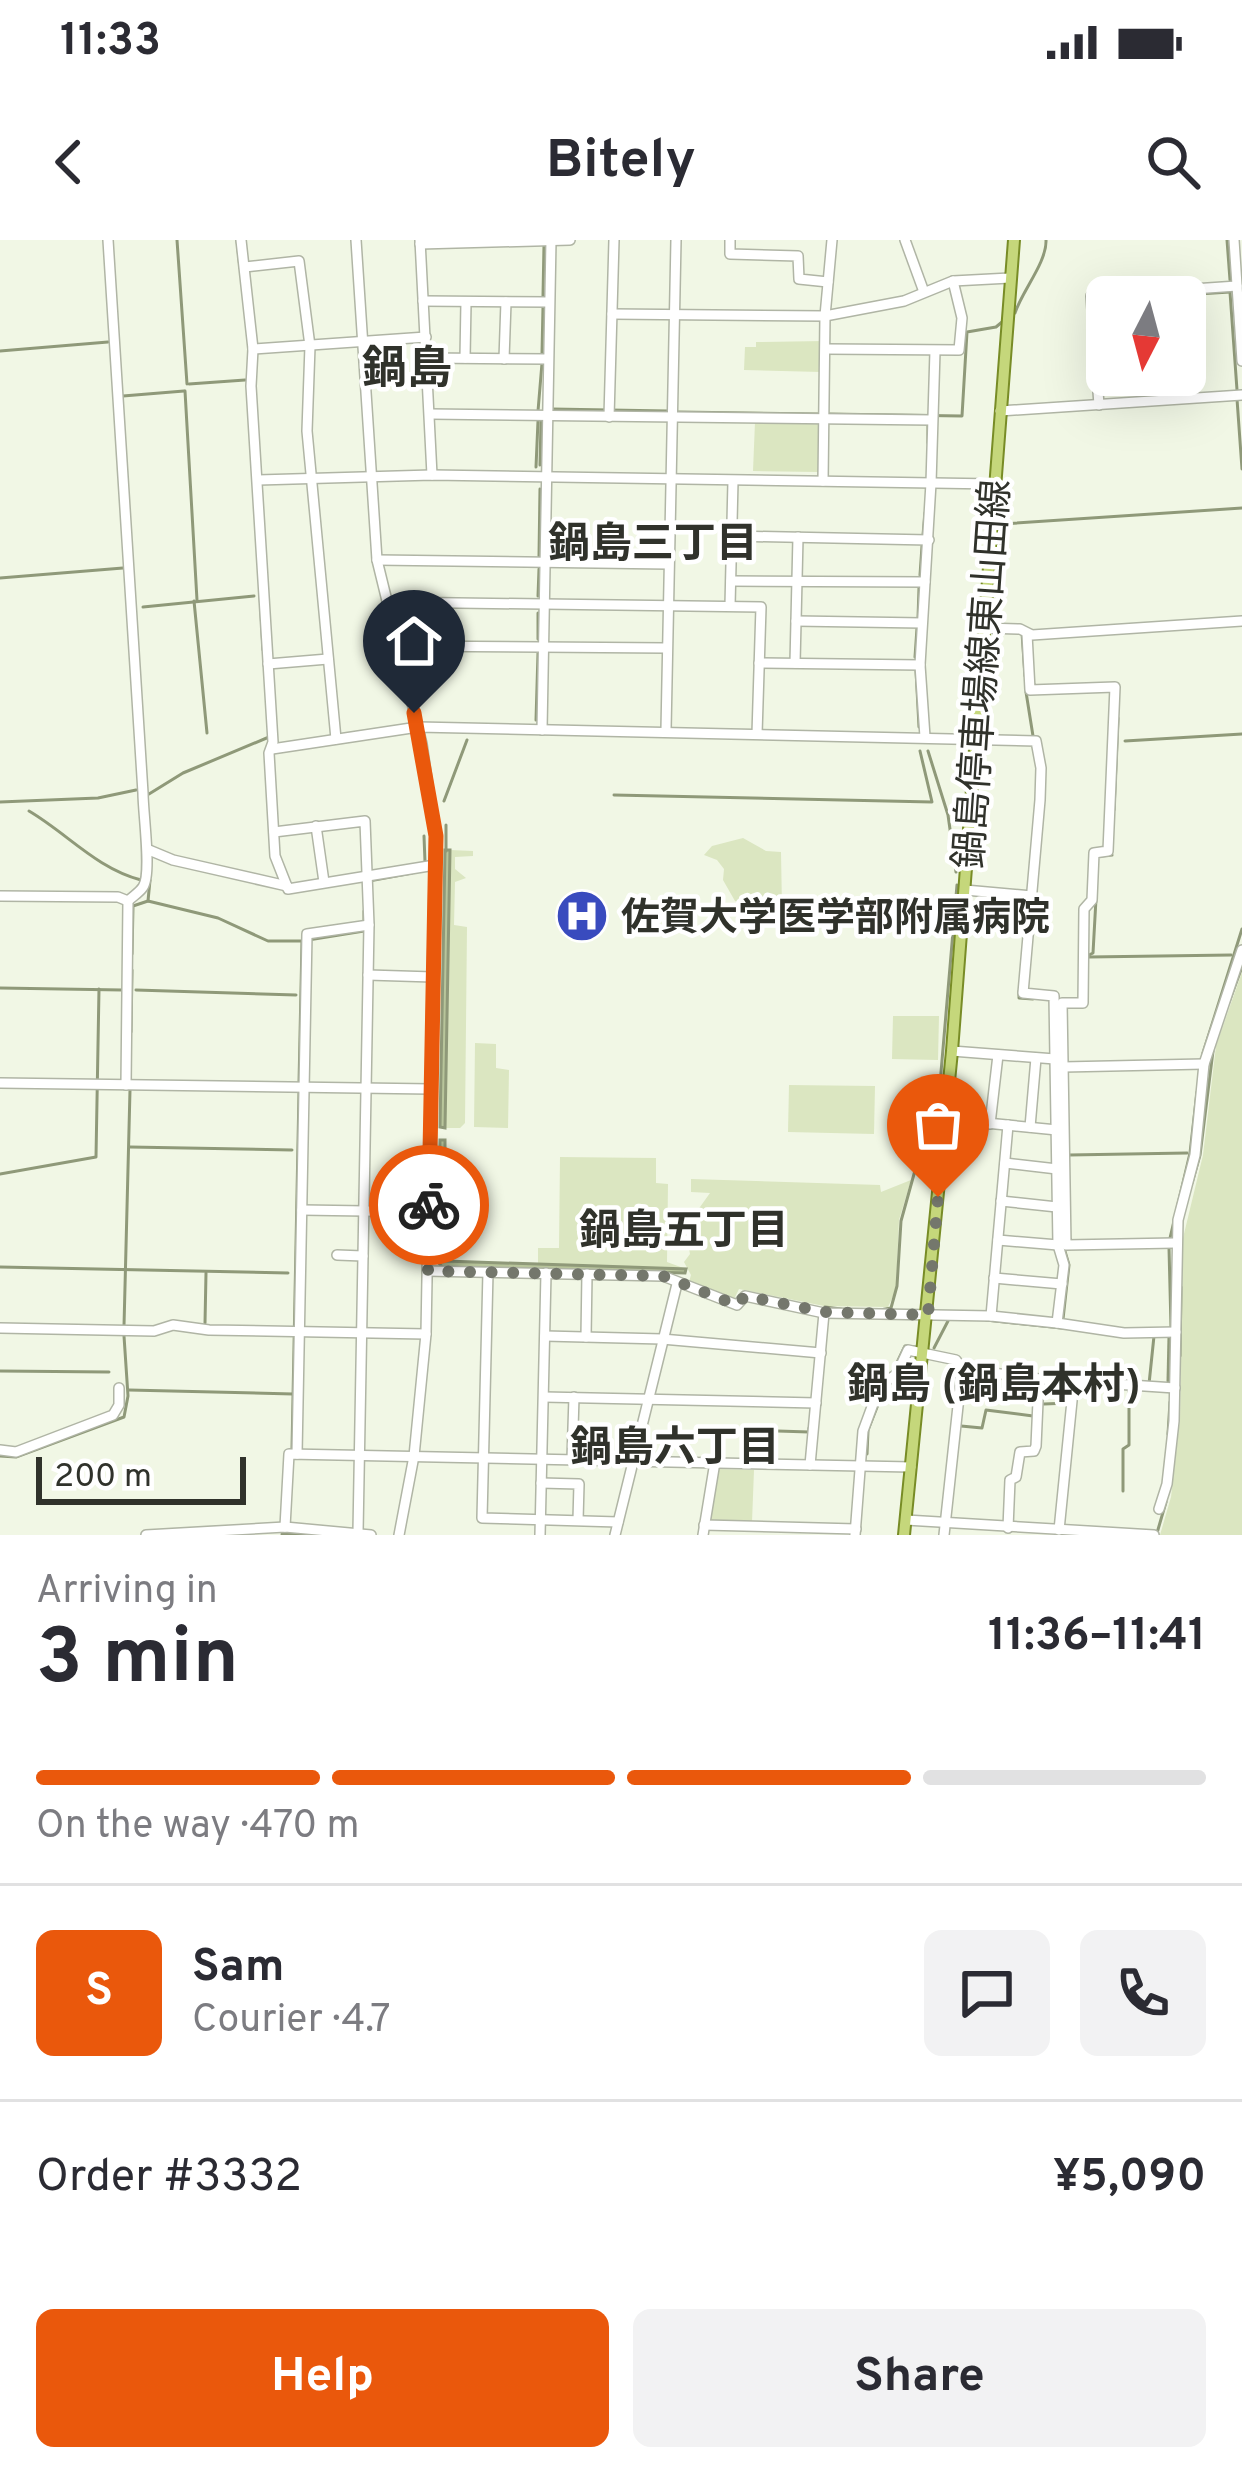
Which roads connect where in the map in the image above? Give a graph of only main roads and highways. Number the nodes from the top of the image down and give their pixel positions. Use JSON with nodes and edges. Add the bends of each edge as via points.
{"nodes":[{"id":1,"x":1015,"y":241,"type":"edge"},
{"id":2,"x":904,"y":1535,"type":"edge"}],
"edges":[{"from":1,"to":2,"type":"main road","name":"鍋島停車場線東山田線","via":[[952,1052]]}]}
